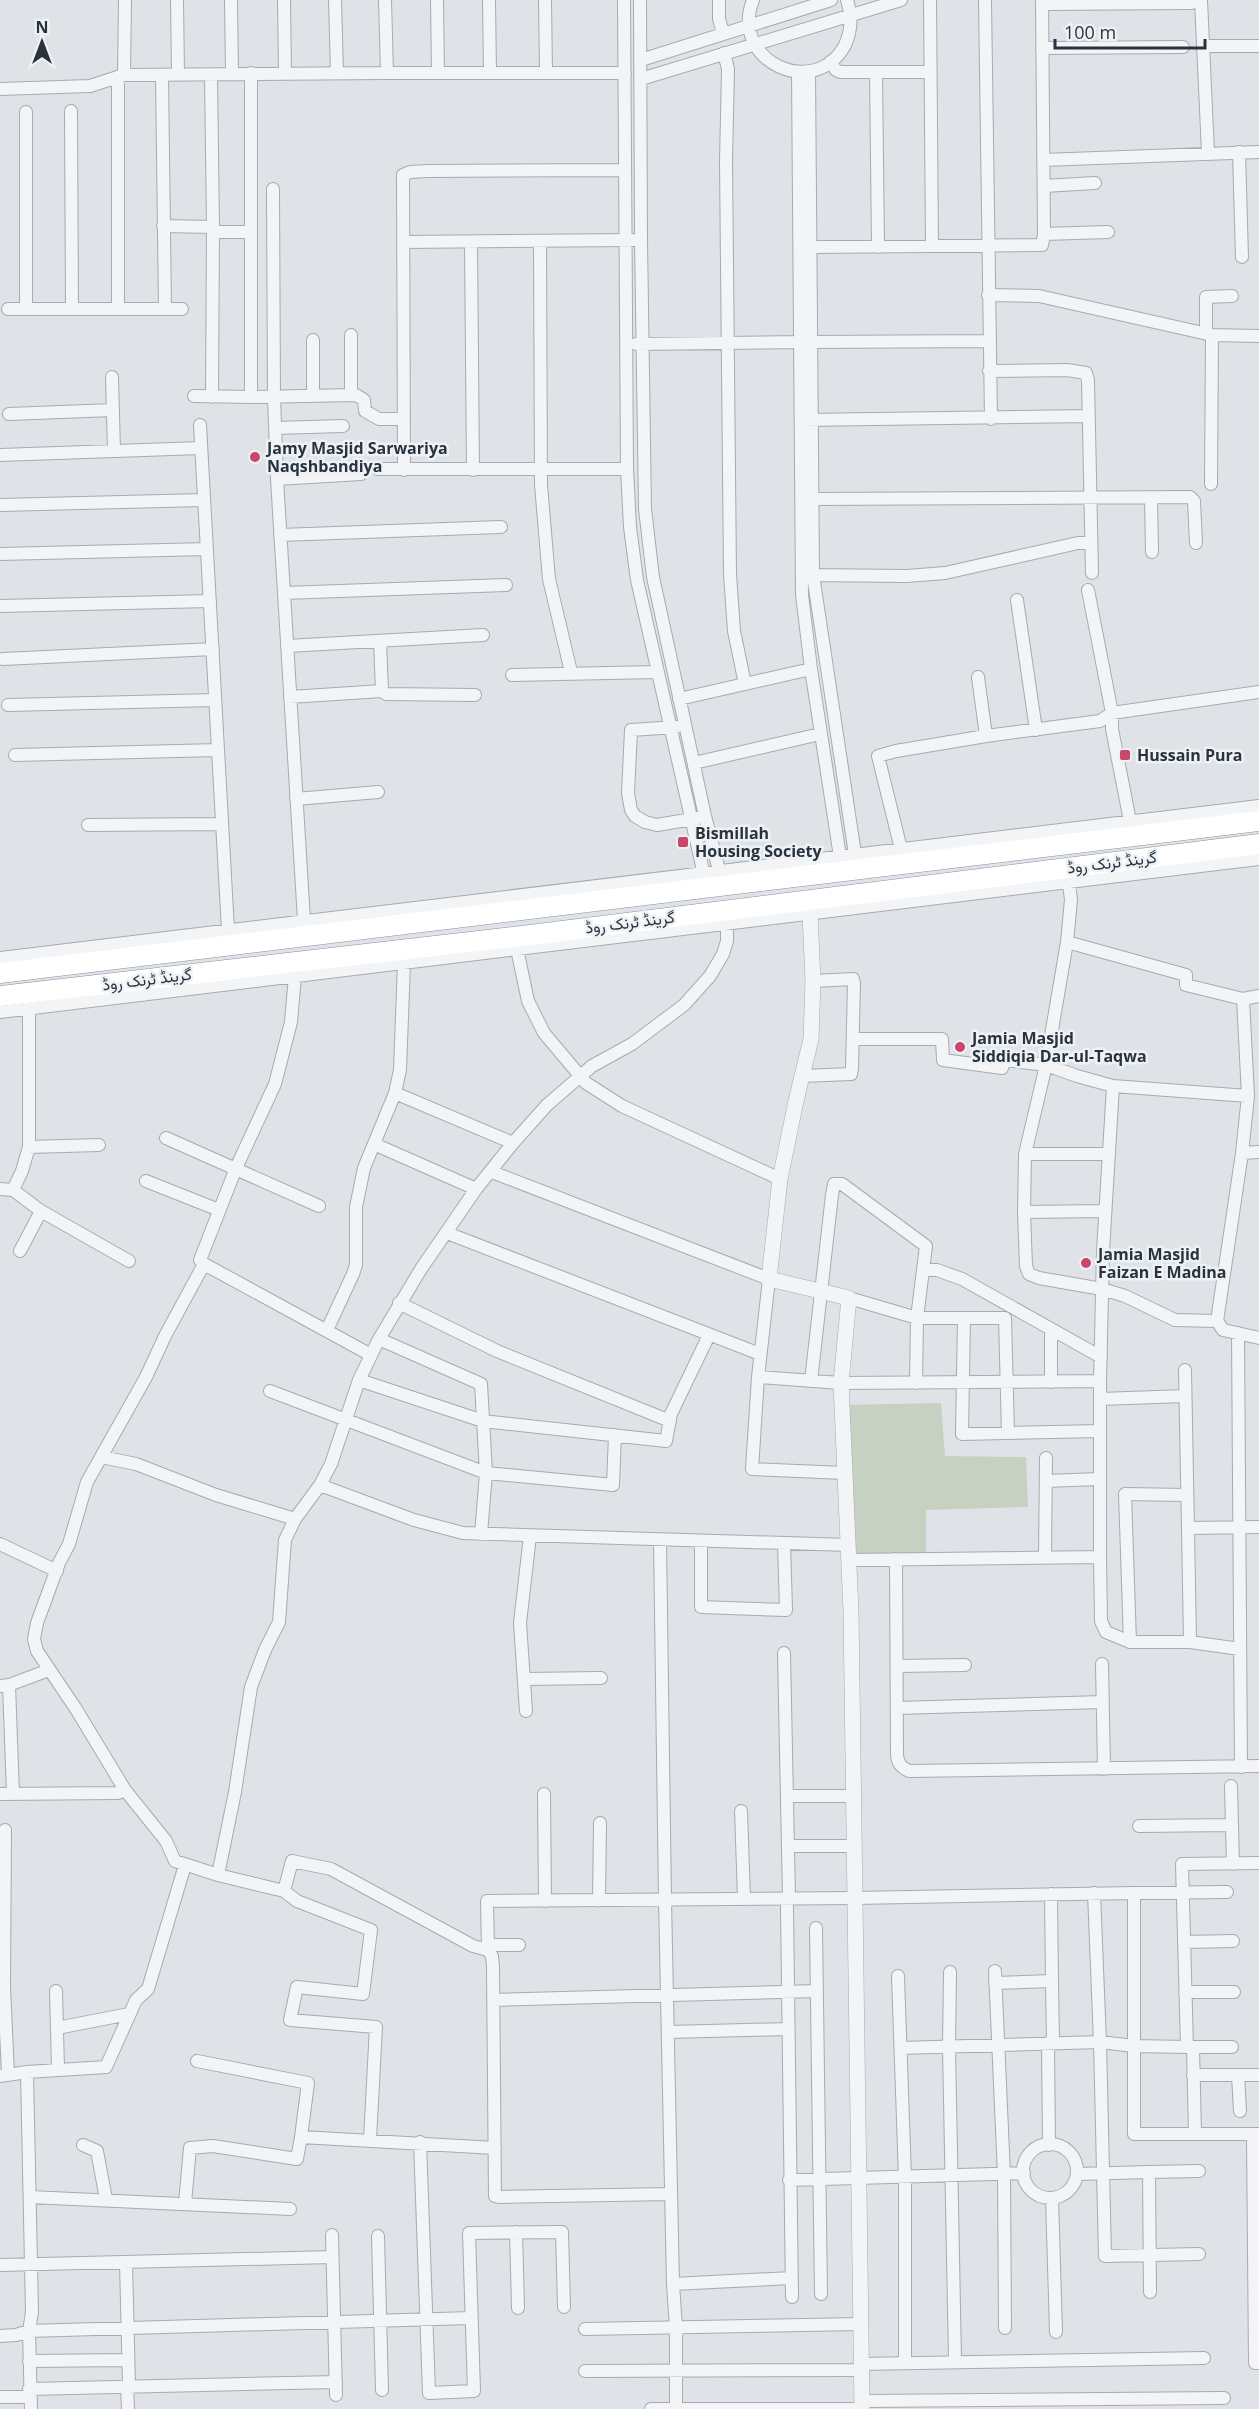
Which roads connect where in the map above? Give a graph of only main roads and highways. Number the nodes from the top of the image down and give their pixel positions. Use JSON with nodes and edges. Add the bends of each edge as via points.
{"nodes":[{"id":1,"x":1259,"y":821,"type":"edge"},
{"id":2,"x":1259,"y":844,"type":"edge"},
{"id":3,"x":519,"y":912,"type":"junction"},
{"id":4,"x":519,"y":942,"type":"junction"},
{"id":5,"x":0,"y":973,"type":"edge"},
{"id":6,"x":0,"y":996,"type":"edge"}],
"edges":[{"from":1,"to":3,"type":"highway","name":"گرینڈ ٹرنک روڈ","via":[[705,880],[554,899]]},
{"from":2,"to":4,"type":"highway","name":"گرینڈ ٹرنک روڈ"},
{"from":3,"to":4,"type":"highway"},
{"from":3,"to":5,"type":"highway","name":"گرینڈ ٹرنک روڈ","via":[[411,916]]},
{"from":4,"to":6,"type":"highway","name":"گرینڈ ٹرنک روڈ","via":[[56,998]]}]}
